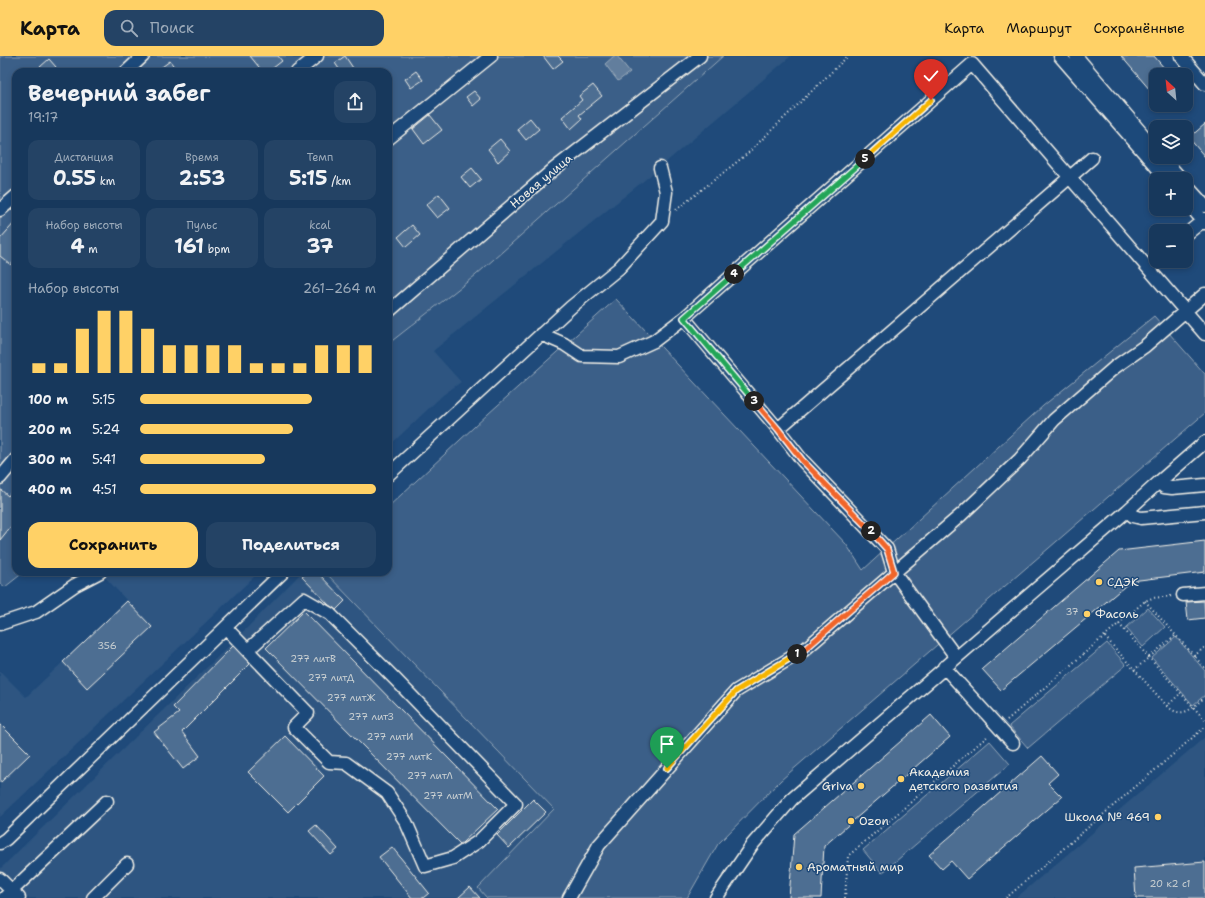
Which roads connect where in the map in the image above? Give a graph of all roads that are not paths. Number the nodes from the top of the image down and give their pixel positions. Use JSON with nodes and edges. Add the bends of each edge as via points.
{"nodes":[{"id":1,"x":143,"y":56,"type":"edge"},
{"id":2,"x":317,"y":56,"type":"edge"},
{"id":3,"x":491,"y":56,"type":"edge"},
{"id":4,"x":700,"y":56,"type":"edge"},
{"id":5,"x":1060,"y":56,"type":"edge"},
{"id":6,"x":1076,"y":56,"type":"edge"},
{"id":7,"x":1181,"y":56,"type":"edge"},
{"id":8,"x":130,"y":68,"type":"edge"},
{"id":9,"x":302,"y":68,"type":"edge"},
{"id":10,"x":1205,"y":84,"type":"edge"},
{"id":11,"x":392,"y":136,"type":"edge"},
{"id":12,"x":1149,"y":142,"type":"edge"},
{"id":13,"x":1092,"y":158,"type":"dead end"},
{"id":14,"x":1168,"y":164,"type":"edge"},
{"id":15,"x":660,"y":168,"type":"dead end"},
{"id":16,"x":1161,"y":172,"type":"edge"},
{"id":17,"x":1175,"y":172,"type":"edge"},
{"id":18,"x":1071,"y":177,"type":"junction"},
{"id":19,"x":1193,"y":193,"type":"edge"},
{"id":20,"x":12,"y":200,"type":"edge"},
{"id":21,"x":1205,"y":206,"type":"edge"},
{"id":22,"x":1193,"y":209,"type":"edge"},
{"id":23,"x":0,"y":210,"type":"edge"},
{"id":24,"x":1204,"y":221,"type":"edge"},
{"id":25,"x":1193,"y":229,"type":"edge"},
{"id":26,"x":1205,"y":294,"type":"edge"},
{"id":27,"x":392,"y":309,"type":"edge"},
{"id":28,"x":1185,"y":312,"type":"junction"},
{"id":29,"x":684,"y":318,"type":"junction"},
{"id":30,"x":541,"y":334,"type":"junction"},
{"id":31,"x":1205,"y":334,"type":"edge"},
{"id":32,"x":778,"y":429,"type":"junction"},
{"id":33,"x":1205,"y":442,"type":"edge"},
{"id":34,"x":12,"y":463,"type":"edge"},
{"id":35,"x":392,"y":471,"type":"edge"},
{"id":36,"x":0,"y":478,"type":"edge"},
{"id":37,"x":1159,"y":482,"type":"junction"},
{"id":38,"x":1205,"y":485,"type":"edge"},
{"id":39,"x":1127,"y":511,"type":"junction"},
{"id":40,"x":1205,"y":512,"type":"edge"},
{"id":41,"x":894,"y":572,"type":"junction"},
{"id":42,"x":92,"y":576,"type":"edge"},
{"id":43,"x":277,"y":576,"type":"edge"},
{"id":44,"x":1205,"y":593,"type":"edge"},
{"id":45,"x":1184,"y":595,"type":"dead end"},
{"id":46,"x":0,"y":624,"type":"edge"},
{"id":47,"x":226,"y":628,"type":"junction"},
{"id":48,"x":248,"y":650,"type":"junction"},
{"id":49,"x":956,"y":657,"type":"junction"},
{"id":50,"x":944,"y":667,"type":"junction"},
{"id":51,"x":1013,"y":743,"type":"dead end"},
{"id":52,"x":107,"y":801,"type":"dead end"},
{"id":53,"x":0,"y":843,"type":"edge"},
{"id":54,"x":127,"y":864,"type":"dead end"},
{"id":55,"x":0,"y":878,"type":"edge"},
{"id":56,"x":11,"y":896,"type":"edge"},
{"id":57,"x":93,"y":898,"type":"edge"},
{"id":58,"x":569,"y":898,"type":"edge"},
{"id":59,"x":716,"y":898,"type":"edge"}],
"edges":[{"from":1,"to":8,"type":"street"},
{"from":2,"to":9,"type":"street"},
{"from":3,"to":11,"type":"street"},
{"from":4,"to":27,"type":"street","name":"Новая улица","via":[[554,169]]},
{"from":5,"to":16,"type":"street"},
{"from":6,"to":12,"type":"street"},
{"from":7,"to":10,"type":"street"},
{"from":13,"to":18,"type":"street"},
{"from":14,"to":17,"type":"street"},
{"from":15,"to":30,"type":"street","via":[[666,192],[662,221],[619,268]]},
{"from":18,"to":28,"type":"street"},
{"from":18,"to":29,"type":"street","via":[[972,64]]},
{"from":18,"to":32,"type":"street"},
{"from":19,"to":21,"type":"street"},
{"from":20,"to":23,"type":"street"},
{"from":22,"to":24,"type":"street"},
{"from":24,"to":25,"type":"street"},
{"from":26,"to":28,"type":"street"},
{"from":28,"to":31,"type":"street"},
{"from":28,"to":41,"type":"street","via":[[1145,346],[1115,367],[1054,420],[1020,459],[961,515]]},
{"from":29,"to":30,"type":"street","via":[[654,341],[619,357],[582,356],[564,344]]},
{"from":29,"to":32,"type":"street"},
{"from":30,"to":35,"type":"street"},
{"from":32,"to":41,"type":"street","via":[[802,460],[887,549]]},
{"from":33,"to":37,"type":"street"},
{"from":34,"to":36,"type":"street"},
{"from":37,"to":38,"type":"street","via":[[1164,487],[1172,488]]},
{"from":37,"to":39,"type":"street"},
{"from":39,"to":40,"type":"street","via":[[1141,518]]},
{"from":39,"to":49,"type":"street"},
{"from":41,"to":49,"type":"street"},
{"from":41,"to":58,"type":"street","via":[[804,650],[736,691],[599,845]]},
{"from":42,"to":46,"type":"street","via":[[36,612]]},
{"from":43,"to":47,"type":"street"},
{"from":44,"to":45,"type":"street"},
{"from":47,"to":48,"type":"street"},
{"from":47,"to":53,"type":"street"},
{"from":48,"to":48,"type":"street","via":[[308,713],[294,728],[330,762],[346,762],[387,793],[406,822],[425,866],[453,858],[479,841],[516,804],[330,614],[304,599]]},
{"from":49,"to":50,"type":"street"},
{"from":50,"to":51,"type":"street"},
{"from":50,"to":59,"type":"street","via":[[792,799],[752,845]]},
{"from":52,"to":56,"type":"street"},
{"from":54,"to":57,"type":"street"},
{"from":55,"to":56,"type":"street"}]}
